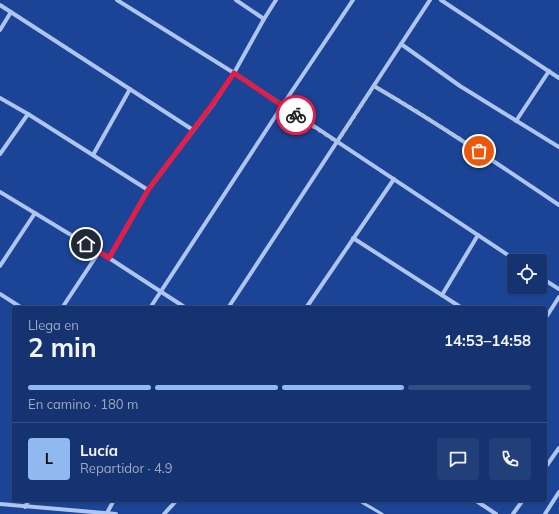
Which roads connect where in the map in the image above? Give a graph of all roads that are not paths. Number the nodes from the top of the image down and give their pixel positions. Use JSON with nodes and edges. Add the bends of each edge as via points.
{"nodes":[{"id":1,"x":117,"y":0,"type":"edge"},
{"id":2,"x":236,"y":0,"type":"edge"},
{"id":3,"x":276,"y":0,"type":"edge"},
{"id":4,"x":353,"y":0,"type":"edge"},
{"id":5,"x":430,"y":0,"type":"edge"},
{"id":6,"x":441,"y":0,"type":"edge"},
{"id":7,"x":0,"y":4,"type":"edge"},
{"id":8,"x":11,"y":12,"type":"junction"},
{"id":9,"x":264,"y":19,"type":"junction"},
{"id":10,"x":0,"y":30,"type":"edge"},
{"id":11,"x":401,"y":44,"type":"junction"},
{"id":12,"x":549,"y":71,"type":"junction"},
{"id":13,"x":234,"y":73,"type":"junction"},
{"id":14,"x":559,"y":78,"type":"edge"},
{"id":15,"x":374,"y":86,"type":"junction"},
{"id":16,"x":130,"y":89,"type":"junction"},
{"id":17,"x":0,"y":98,"type":"edge"},
{"id":18,"x":282,"y":106,"type":"junction"},
{"id":19,"x":28,"y":114,"type":"junction"},
{"id":20,"x":516,"y":121,"type":"junction"},
{"id":21,"x":193,"y":130,"type":"junction"},
{"id":22,"x":337,"y":142,"type":"junction"},
{"id":23,"x":559,"y":147,"type":"edge"},
{"id":24,"x":0,"y":154,"type":"edge"},
{"id":25,"x":93,"y":155,"type":"junction"},
{"id":26,"x":394,"y":180,"type":"junction"},
{"id":27,"x":148,"y":190,"type":"junction"},
{"id":28,"x":0,"y":192,"type":"edge"},
{"id":29,"x":559,"y":205,"type":"edge"},
{"id":30,"x":35,"y":213,"type":"junction"},
{"id":31,"x":478,"y":235,"type":"junction"},
{"id":32,"x":353,"y":238,"type":"junction"},
{"id":33,"x":99,"y":252,"type":"junction"},
{"id":34,"x":507,"y":254,"type":"edge"},
{"id":35,"x":109,"y":258,"type":"junction"},
{"id":36,"x":0,"y":266,"type":"edge"},
{"id":37,"x":547,"y":281,"type":"edge"},
{"id":38,"x":559,"y":289,"type":"edge"},
{"id":39,"x":160,"y":291,"type":"junction"},
{"id":40,"x":0,"y":294,"type":"edge"},
{"id":41,"x":442,"y":295,"type":"junction"},
{"id":42,"x":559,"y":297,"type":"edge"},
{"id":43,"x":19,"y":306,"type":"edge"},
{"id":44,"x":63,"y":306,"type":"edge"},
{"id":45,"x":151,"y":306,"type":"edge"},
{"id":46,"x":183,"y":306,"type":"edge"},
{"id":47,"x":229,"y":306,"type":"edge"},
{"id":48,"x":307,"y":306,"type":"edge"},
{"id":49,"x":459,"y":306,"type":"edge"},
{"id":50,"x":547,"y":316,"type":"edge"},
{"id":51,"x":559,"y":448,"type":"edge"},
{"id":52,"x":547,"y":465,"type":"edge"},
{"id":53,"x":559,"y":492,"type":"edge"},
{"id":54,"x":28,"y":502,"type":"edge"},
{"id":55,"x":113,"y":502,"type":"edge"},
{"id":56,"x":175,"y":502,"type":"edge"},
{"id":57,"x":361,"y":502,"type":"edge"},
{"id":58,"x":478,"y":502,"type":"edge"},
{"id":59,"x":522,"y":502,"type":"edge"},
{"id":60,"x":0,"y":504,"type":"edge"},
{"id":61,"x":25,"y":506,"type":"junction"},
{"id":62,"x":107,"y":513,"type":"junction"},
{"id":63,"x":116,"y":514,"type":"edge"},
{"id":64,"x":164,"y":514,"type":"edge"},
{"id":65,"x":382,"y":514,"type":"edge"},
{"id":66,"x":496,"y":514,"type":"edge"},
{"id":67,"x":513,"y":514,"type":"edge"},
{"id":68,"x":545,"y":514,"type":"edge"}],
"edges":[{"from":1,"to":13,"type":"street"},
{"from":2,"to":9,"type":"street"},
{"from":3,"to":9,"type":"street"},
{"from":4,"to":18,"type":"street"},
{"from":5,"to":11,"type":"street"},
{"from":6,"to":12,"type":"street"},
{"from":7,"to":8,"type":"street"},
{"from":8,"to":10,"type":"street"},
{"from":8,"to":16,"type":"street"},
{"from":9,"to":13,"type":"street"},
{"from":11,"to":15,"type":"street"},
{"from":11,"to":20,"type":"street","via":[[460,86]]},
{"from":12,"to":14,"type":"street"},
{"from":12,"to":20,"type":"street"},
{"from":13,"to":18,"type":"street"},
{"from":13,"to":21,"type":"street"},
{"from":15,"to":22,"type":"street"},
{"from":15,"to":29,"type":"street","via":[[478,150]]},
{"from":16,"to":21,"type":"street"},
{"from":16,"to":25,"type":"street"},
{"from":17,"to":19,"type":"street"},
{"from":18,"to":22,"type":"street"},
{"from":18,"to":39,"type":"street"},
{"from":19,"to":24,"type":"street"},
{"from":19,"to":25,"type":"street"},
{"from":20,"to":23,"type":"street"},
{"from":21,"to":27,"type":"street"},
{"from":22,"to":26,"type":"street"},
{"from":22,"to":47,"type":"street"},
{"from":25,"to":27,"type":"street"},
{"from":26,"to":31,"type":"street"},
{"from":26,"to":32,"type":"street"},
{"from":27,"to":35,"type":"street"},
{"from":28,"to":30,"type":"street"},
{"from":30,"to":33,"type":"street"},
{"from":30,"to":36,"type":"street"},
{"from":31,"to":34,"type":"street"},
{"from":31,"to":41,"type":"street"},
{"from":32,"to":41,"type":"street"},
{"from":32,"to":48,"type":"street"},
{"from":33,"to":35,"type":"street"},
{"from":33,"to":44,"type":"street"},
{"from":35,"to":39,"type":"street"},
{"from":37,"to":38,"type":"street"},
{"from":39,"to":45,"type":"street"},
{"from":39,"to":46,"type":"street"},
{"from":40,"to":43,"type":"street"},
{"from":41,"to":49,"type":"street"},
{"from":42,"to":50,"type":"street"},
{"from":51,"to":52,"type":"street"},
{"from":53,"to":68,"type":"street"},
{"from":54,"to":61,"type":"street"},
{"from":55,"to":62,"type":"street"},
{"from":56,"to":64,"type":"street"},
{"from":57,"to":65,"type":"lane"},
{"from":58,"to":66,"type":"street"},
{"from":59,"to":67,"type":"street"},
{"from":60,"to":61,"type":"street"},
{"from":61,"to":62,"type":"street"},
{"from":62,"to":63,"type":"street"}]}
